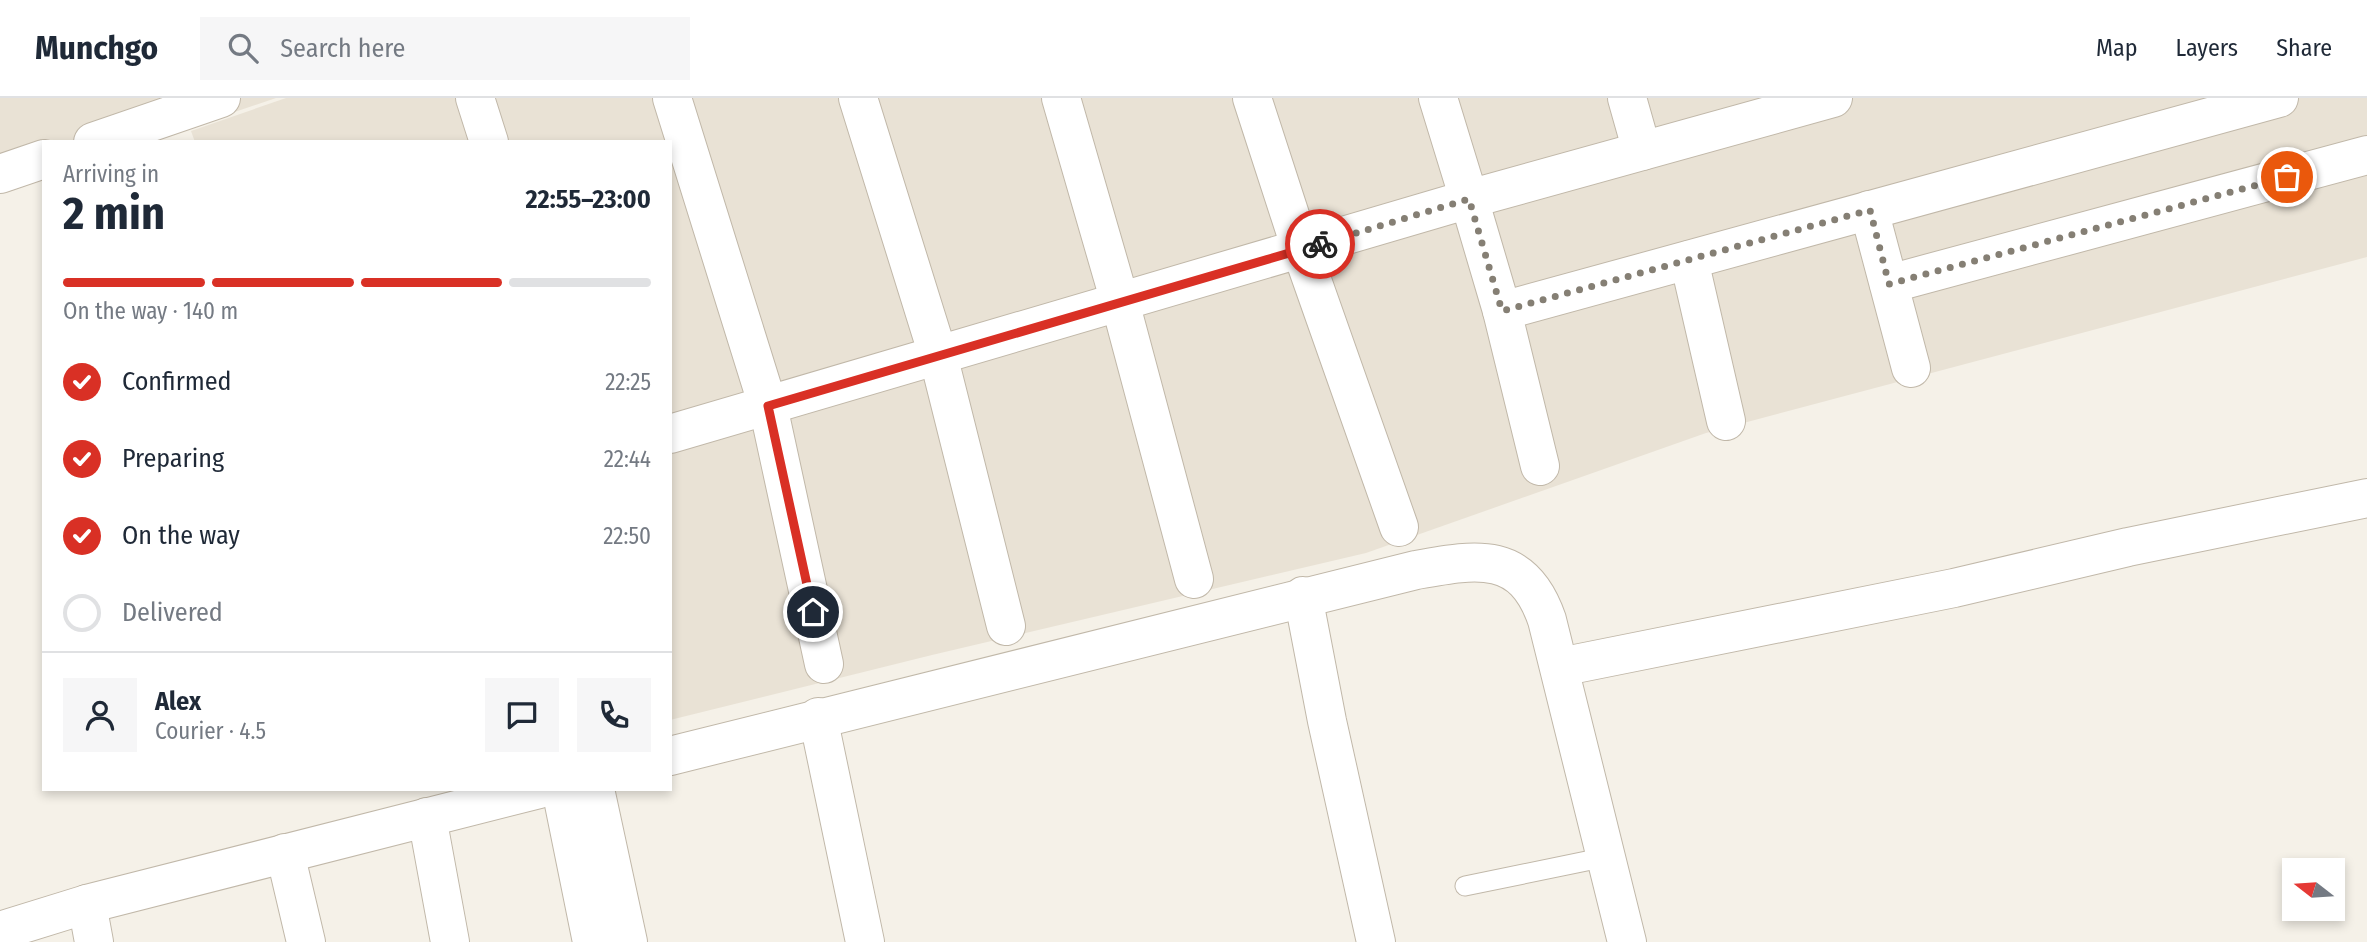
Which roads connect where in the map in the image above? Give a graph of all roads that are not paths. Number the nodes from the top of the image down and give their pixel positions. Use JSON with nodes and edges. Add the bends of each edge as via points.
{"nodes":[{"id":1,"x":221,"y":98,"type":"edge"},
{"id":2,"x":475,"y":98,"type":"edge"},
{"id":3,"x":672,"y":98,"type":"edge"},
{"id":4,"x":858,"y":98,"type":"edge"},
{"id":5,"x":1061,"y":98,"type":"edge"},
{"id":6,"x":1252,"y":98,"type":"edge"},
{"id":7,"x":1438,"y":98,"type":"edge"},
{"id":8,"x":1627,"y":98,"type":"edge"},
{"id":9,"x":2279,"y":98,"type":"edge"},
{"id":10,"x":1829,"y":99,"type":"edge"},
{"id":11,"x":99,"y":140,"type":"edge"},
{"id":12,"x":488,"y":140,"type":"edge"},
{"id":13,"x":1642,"y":151,"type":"junction"},
{"id":14,"x":2367,"y":155,"type":"edge"},
{"id":15,"x":42,"y":160,"type":"edge"},
{"id":16,"x":0,"y":174,"type":"edge"},
{"id":17,"x":1469,"y":199,"type":"junction"},
{"id":18,"x":1870,"y":210,"type":"junction"},
{"id":19,"x":1301,"y":249,"type":"junction"},
{"id":20,"x":1689,"y":260,"type":"junction"},
{"id":21,"x":1889,"y":284,"type":"junction"},
{"id":22,"x":1120,"y":302,"type":"junction"},
{"id":23,"x":1502,"y":311,"type":"junction"},
{"id":24,"x":938,"y":355,"type":"junction"},
{"id":25,"x":1911,"y":368,"type":"dead end"},
{"id":26,"x":768,"y":406,"type":"junction"},
{"id":27,"x":1727,"y":421,"type":"dead end"},
{"id":28,"x":672,"y":433,"type":"edge"},
{"id":29,"x":1540,"y":466,"type":"dead end"},
{"id":30,"x":2367,"y":498,"type":"edge"},
{"id":31,"x":1399,"y":527,"type":"dead end"},
{"id":32,"x":1194,"y":579,"type":"dead end"},
{"id":33,"x":1303,"y":596,"type":"junction"},
{"id":34,"x":1006,"y":626,"type":"dead end"},
{"id":35,"x":824,"y":664,"type":"dead end"},
{"id":36,"x":1560,"y":667,"type":"junction"},
{"id":37,"x":818,"y":717,"type":"junction"},
{"id":38,"x":672,"y":755,"type":"edge"},
{"id":39,"x":531,"y":791,"type":"edge"},
{"id":40,"x":561,"y":791,"type":"edge"},
{"id":41,"x":596,"y":791,"type":"edge"},
{"id":42,"x":427,"y":817,"type":"junction"},
{"id":43,"x":285,"y":853,"type":"junction"},
{"id":44,"x":1606,"y":857,"type":"junction"},
{"id":45,"x":1465,"y":886,"type":"dead end"},
{"id":46,"x":70,"y":919,"type":"edge"},
{"id":47,"x":0,"y":932,"type":"edge"},
{"id":48,"x":94,"y":942,"type":"edge"},
{"id":49,"x":306,"y":942,"type":"edge"},
{"id":50,"x":450,"y":942,"type":"edge"},
{"id":51,"x":592,"y":942,"type":"edge"},
{"id":52,"x":628,"y":942,"type":"edge"},
{"id":53,"x":865,"y":942,"type":"edge"},
{"id":54,"x":1376,"y":942,"type":"edge"},
{"id":55,"x":1627,"y":942,"type":"edge"}],
"edges":[{"from":1,"to":11,"type":"street"},
{"from":2,"to":12,"type":"street"},
{"from":3,"to":26,"type":"street"},
{"from":4,"to":24,"type":"street"},
{"from":5,"to":22,"type":"street"},
{"from":6,"to":19,"type":"street"},
{"from":7,"to":17,"type":"street"},
{"from":8,"to":13,"type":"street"},
{"from":9,"to":18,"type":"street"},
{"from":10,"to":13,"type":"street"},
{"from":13,"to":17,"type":"street"},
{"from":14,"to":21,"type":"street"},
{"from":15,"to":16,"type":"street"},
{"from":17,"to":19,"type":"street"},
{"from":17,"to":23,"type":"street"},
{"from":18,"to":20,"type":"street"},
{"from":18,"to":21,"type":"street"},
{"from":19,"to":22,"type":"street"},
{"from":19,"to":31,"type":"street"},
{"from":20,"to":23,"type":"street"},
{"from":20,"to":27,"type":"street"},
{"from":21,"to":25,"type":"street"},
{"from":22,"to":24,"type":"street"},
{"from":22,"to":32,"type":"street"},
{"from":23,"to":29,"type":"street"},
{"from":24,"to":26,"type":"street"},
{"from":24,"to":34,"type":"street"},
{"from":26,"to":28,"type":"street"},
{"from":26,"to":35,"type":"street"},
{"from":30,"to":36,"type":"street"},
{"from":33,"to":36,"type":"street","via":[[1465,561],[1501,567],[1527,581],[1539,598]]},
{"from":33,"to":37,"type":"street"},
{"from":33,"to":54,"type":"street"},
{"from":36,"to":44,"type":"street"},
{"from":37,"to":38,"type":"street"},
{"from":37,"to":53,"type":"street"},
{"from":39,"to":42,"type":"street"},
{"from":40,"to":51,"type":"street"},
{"from":41,"to":52,"type":"street"},
{"from":42,"to":43,"type":"street"},
{"from":42,"to":50,"type":"street"},
{"from":43,"to":46,"type":"street"},
{"from":43,"to":49,"type":"street"},
{"from":44,"to":45,"type":"lane"},
{"from":44,"to":55,"type":"street"},
{"from":46,"to":47,"type":"street"},
{"from":46,"to":48,"type":"street"}]}
